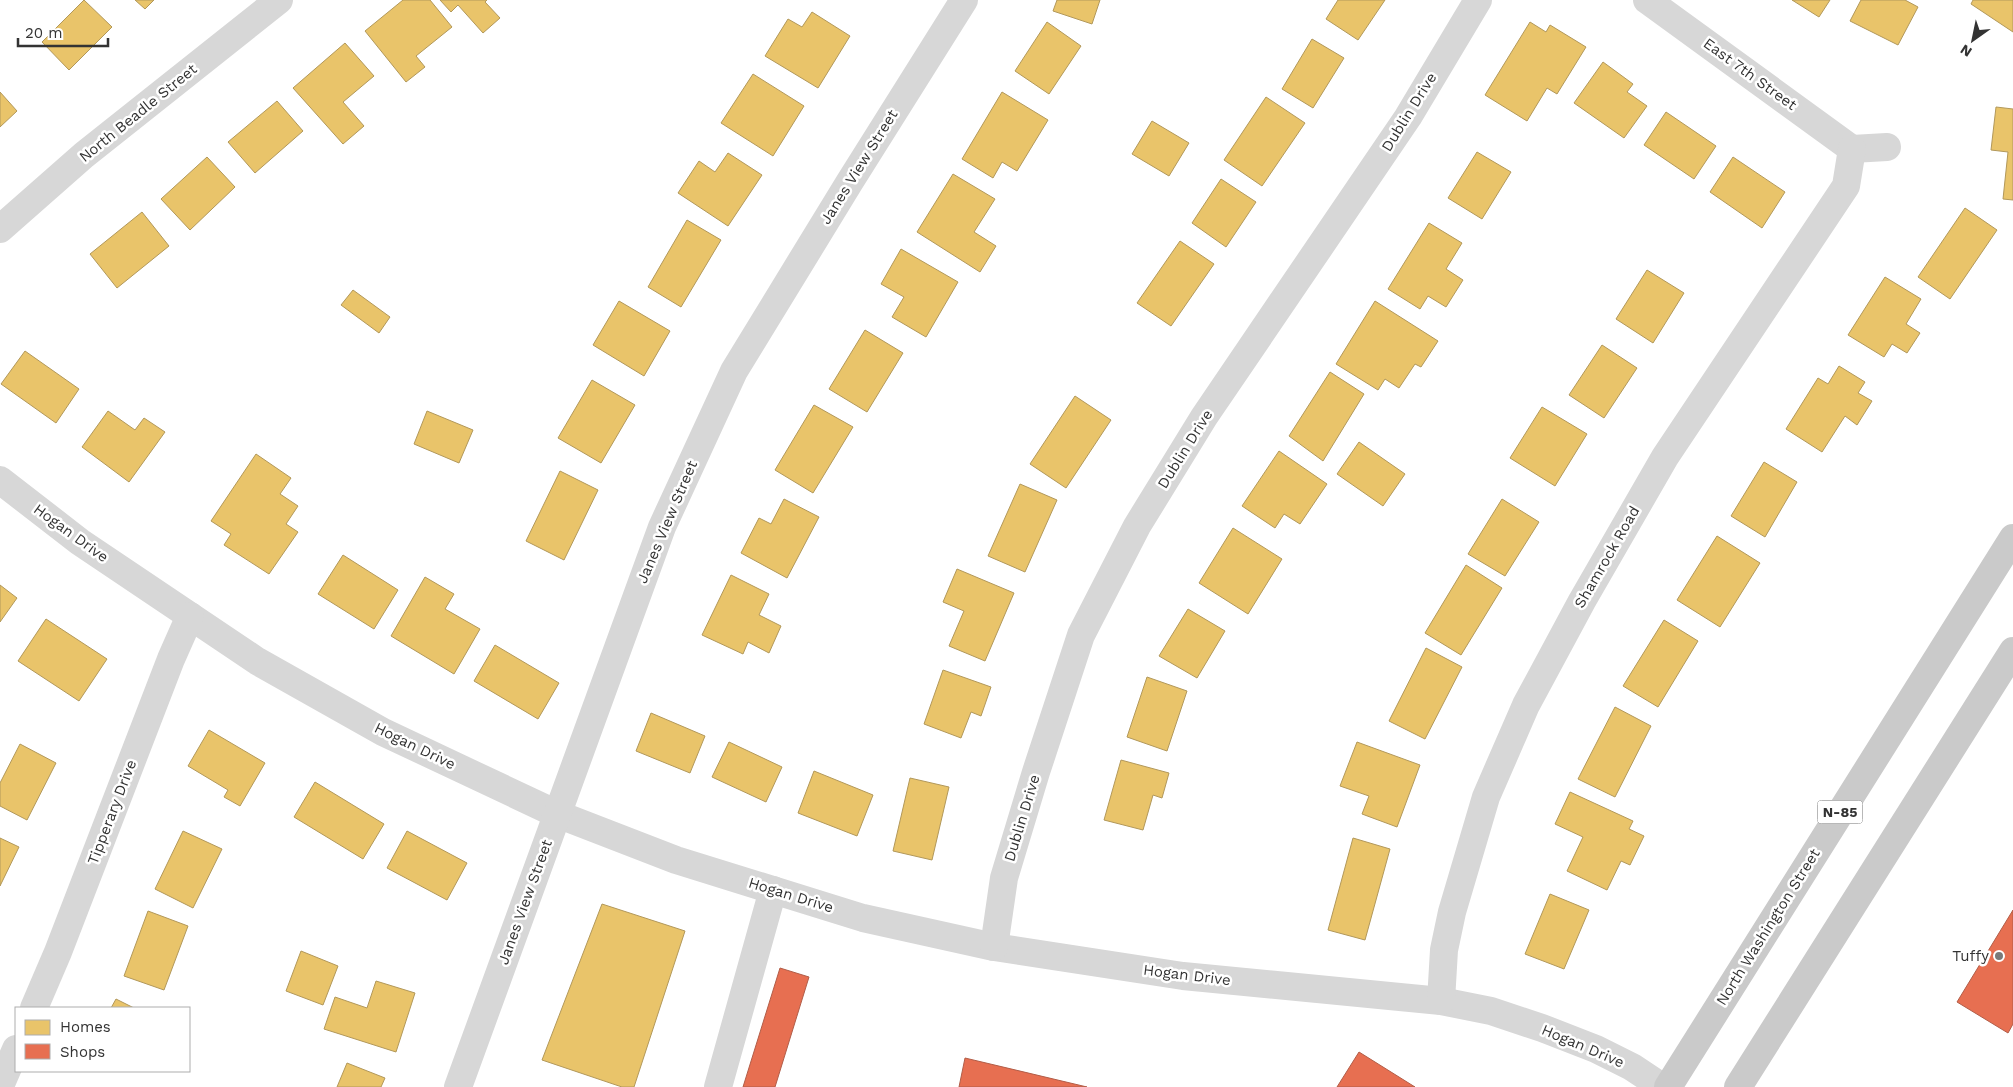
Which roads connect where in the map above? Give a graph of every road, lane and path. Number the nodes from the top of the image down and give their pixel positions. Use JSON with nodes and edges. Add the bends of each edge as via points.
{"nodes":[{"id":1,"x":279,"y":0,"type":"edge"},
{"id":2,"x":964,"y":0,"type":"edge"},
{"id":3,"x":1478,"y":0,"type":"edge"},
{"id":4,"x":1647,"y":0,"type":"edge"},
{"id":5,"x":1888,"y":147,"type":"dead end"},
{"id":6,"x":1852,"y":149,"type":"junction"},
{"id":7,"x":0,"y":229,"type":"edge"},
{"id":8,"x":0,"y":480,"type":"edge"},
{"id":9,"x":2013,"y":538,"type":"edge"},
{"id":10,"x":190,"y":616,"type":"junction"},
{"id":11,"x":2013,"y":651,"type":"edge"},
{"id":12,"x":557,"y":814,"type":"junction"},
{"id":13,"x":773,"y":890,"type":"junction"},
{"id":14,"x":994,"y":947,"type":"junction"},
{"id":15,"x":1441,"y":1001,"type":"junction"},
{"id":16,"x":34,"y":1007,"type":"edge"},
{"id":17,"x":15,"y":1051,"type":"edge"},
{"id":18,"x":0,"y":1086,"type":"edge"},
{"id":19,"x":458,"y":1087,"type":"edge"},
{"id":20,"x":718,"y":1087,"type":"edge"},
{"id":21,"x":1662,"y":1087,"type":"edge"},
{"id":22,"x":1668,"y":1087,"type":"edge"},
{"id":23,"x":1738,"y":1087,"type":"edge"}],
"edges":[{"from":1,"to":7,"type":"street","name":"North Beadle Street","via":[[84,155]]},
{"from":2,"to":12,"type":"street","name":"Janes View Street","via":[[734,371],[662,527]]},
{"from":3,"to":14,"type":"street","name":"Dublin Drive","via":[[1408,117],[1204,417],[1137,526],[1085,626],[1004,878]]},
{"from":4,"to":6,"type":"street","name":"East 7th Street"},
{"from":5,"to":6,"type":"street"},
{"from":6,"to":15,"type":"street","name":"Shamrock Road","via":[[1846,186],[1665,457],[1526,705],[1486,797],[1452,912],[1444,950]]},
{"from":8,"to":10,"type":"street","name":"Hogan Drive","via":[[80,542]]},
{"from":9,"to":22,"type":"main road","name":"North Washington Street","number":"N-85"},
{"from":10,"to":12,"type":"street","name":"Hogan Drive","via":[[257,661],[383,732]]},
{"from":10,"to":16,"type":"street","name":"Tipperary Drive"},
{"from":11,"to":23,"type":"main road"},
{"from":12,"to":13,"type":"street","name":"Hogan Drive","via":[[676,860]]},
{"from":12,"to":19,"type":"street","name":"Janes View Street"},
{"from":13,"to":14,"type":"street","name":"Hogan Drive","via":[[863,918]]},
{"from":13,"to":20,"type":"street"},
{"from":14,"to":15,"type":"street","name":"Hogan Drive","via":[[1183,976]]},
{"from":15,"to":21,"type":"street","name":"Hogan Drive","via":[[1491,1012],[1596,1049]]},
{"from":17,"to":18,"type":"street"}]}
